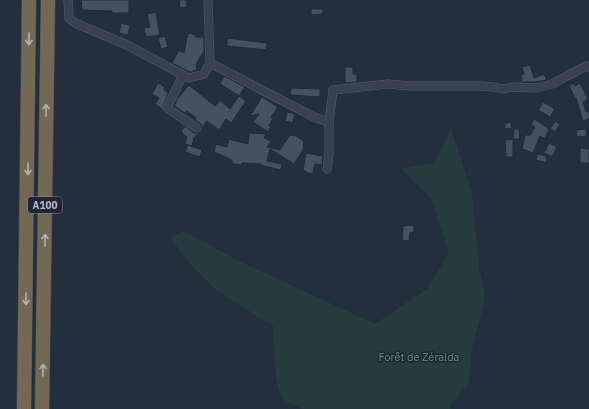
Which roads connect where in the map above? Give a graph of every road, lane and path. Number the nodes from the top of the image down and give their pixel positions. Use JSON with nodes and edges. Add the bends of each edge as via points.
{"nodes":[{"id":1,"x":29,"y":0,"type":"edge"},
{"id":2,"x":48,"y":0,"type":"edge"},
{"id":3,"x":68,"y":0,"type":"edge"},
{"id":4,"x":208,"y":0,"type":"edge"},
{"id":5,"x":210,"y":63,"type":"junction"},
{"id":6,"x":589,"y":67,"type":"edge"},
{"id":7,"x":183,"y":75,"type":"junction"},
{"id":8,"x":329,"y":122,"type":"junction"},
{"id":9,"x":197,"y":128,"type":"dead end"},
{"id":10,"x":327,"y":169,"type":"dead end"},
{"id":11,"x":24,"y":409,"type":"edge"},
{"id":12,"x":42,"y":409,"type":"edge"}],
"edges":[{"from":1,"to":11,"type":"highway","name":"A100","number":"A100","one_way":true},
{"from":12,"to":2,"type":"highway","number":"A100","one_way":true},
{"from":3,"to":7,"type":"street","via":[[69,18],[75,23],[125,44]]},
{"from":4,"to":5,"type":"street"},
{"from":5,"to":7,"type":"street","via":[[204,74],[189,78]]},
{"from":5,"to":8,"type":"street","via":[[314,117]]},
{"from":6,"to":8,"type":"street","via":[[586,66],[552,84],[536,88],[388,84],[333,90]]},
{"from":7,"to":9,"type":"street","via":[[167,108]]},
{"from":8,"to":10,"type":"street"}]}
